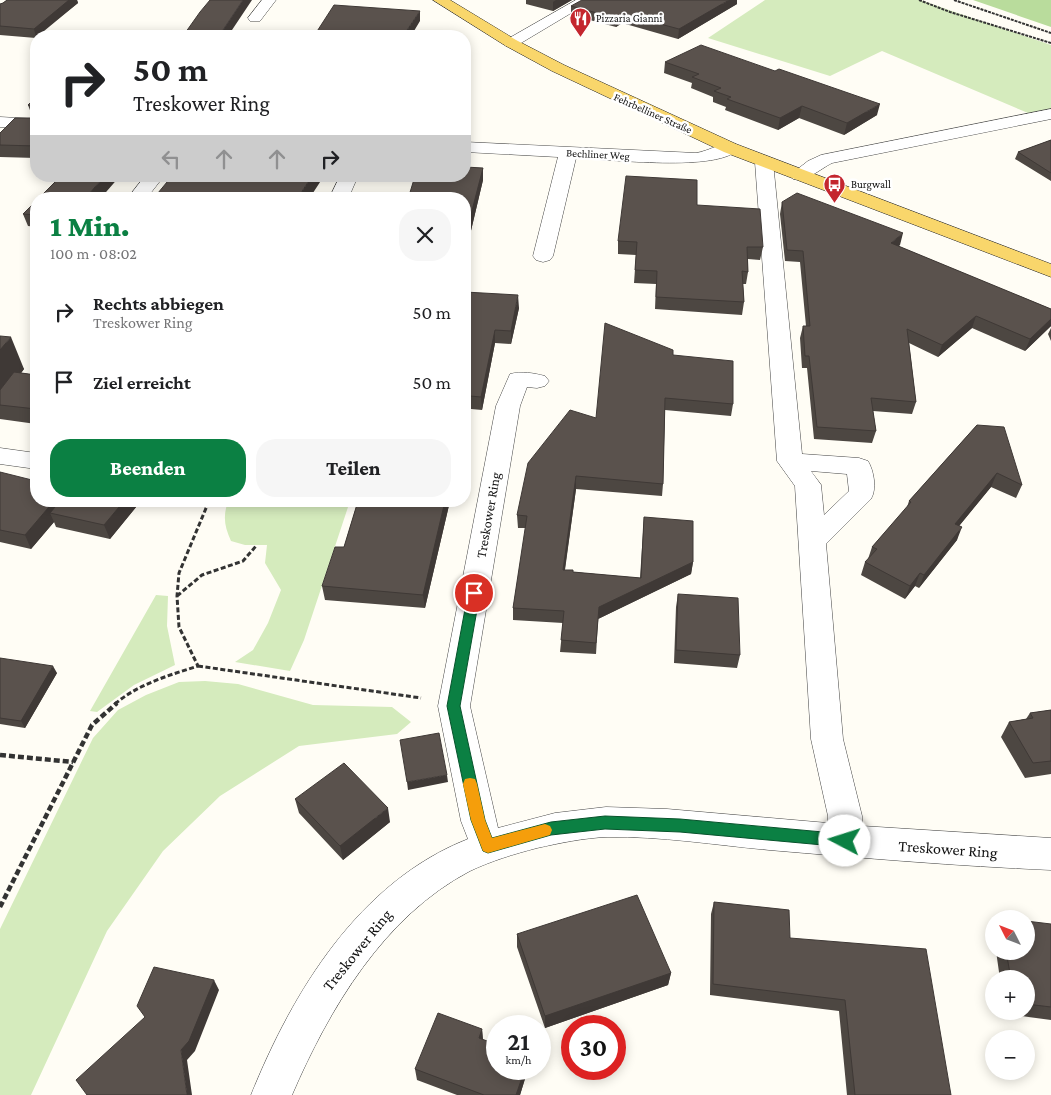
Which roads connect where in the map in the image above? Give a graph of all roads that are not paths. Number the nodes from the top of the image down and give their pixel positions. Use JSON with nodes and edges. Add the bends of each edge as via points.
{"nodes":[{"id":1,"x":269,"y":0,"type":"edge"},
{"id":2,"x":440,"y":0,"type":"edge"},
{"id":3,"x":586,"y":0,"type":"edge"},
{"id":4,"x":255,"y":18,"type":"dead end"},
{"id":5,"x":512,"y":43,"type":"junction"},
{"id":6,"x":1051,"y":114,"type":"edge"},
{"id":7,"x":0,"y":122,"type":"edge"},
{"id":8,"x":30,"y":124,"type":"edge"},
{"id":9,"x":471,"y":147,"type":"edge"},
{"id":10,"x":730,"y":148,"type":"junction"},
{"id":11,"x":568,"y":152,"type":"junction"},
{"id":12,"x":764,"y":162,"type":"junction"},
{"id":13,"x":799,"y":175,"type":"junction"},
{"id":14,"x":150,"y":182,"type":"edge"},
{"id":15,"x":142,"y":192,"type":"edge"},
{"id":16,"x":543,"y":256,"type":"dead end"},
{"id":17,"x":1051,"y":271,"type":"edge"},
{"id":18,"x":537,"y":381,"type":"dead end"},
{"id":19,"x":0,"y":456,"type":"edge"},
{"id":20,"x":30,"y":460,"type":"edge"},
{"id":21,"x":790,"y":461,"type":"junction"},
{"id":22,"x":812,"y":542,"type":"junction"},
{"id":23,"x":845,"y":841,"type":"junction"},
{"id":24,"x":488,"y":846,"type":"junction"},
{"id":25,"x":1051,"y":854,"type":"edge"},
{"id":26,"x":271,"y":1095,"type":"edge"}],
"edges":[{"from":1,"to":4,"type":"street"},
{"from":2,"to":5,"type":"main road","name":"Fehrbelliner Straße"},
{"from":3,"to":5,"type":"street"},
{"from":5,"to":10,"type":"main road","name":"Fehrbelliner Straße","via":[[612,95]]},
{"from":6,"to":13,"type":"street","via":[[828,159]]},
{"from":7,"to":8,"type":"street"},
{"from":9,"to":11,"type":"street","name":"Bechliner Weg"},
{"from":10,"to":11,"type":"street","name":"Bechliner Weg","via":[[696,158]]},
{"from":10,"to":12,"type":"main road","name":"Fehrbelliner Straße"},
{"from":11,"to":16,"type":"street"},
{"from":12,"to":13,"type":"main road","name":"Fehrbelliner Straße"},
{"from":12,"to":21,"type":"street"},
{"from":13,"to":17,"type":"main road","name":"Fehrbelliner Straße"},
{"from":14,"to":15,"type":"street"},
{"from":18,"to":24,"type":"street","name":"Treskower Ring","via":[[518,379],[508,406],[454,706],[478,820]]},
{"from":19,"to":20,"type":"street"},
{"from":21,"to":22,"type":"street","via":[[808,485]]},
{"from":21,"to":22,"type":"street","via":[[859,467],[862,493]]},
{"from":22,"to":23,"type":"street","via":[[826,739],[845,816]]},
{"from":23,"to":24,"type":"street","name":"Treskower Ring","via":[[680,825],[605,822],[551,829]]},
{"from":23,"to":25,"type":"street","name":"Treskower Ring","via":[[970,852]]},
{"from":24,"to":26,"type":"street","name":"Treskower Ring","via":[[438,871],[397,902],[362,941],[325,987],[287,1056]]}]}
